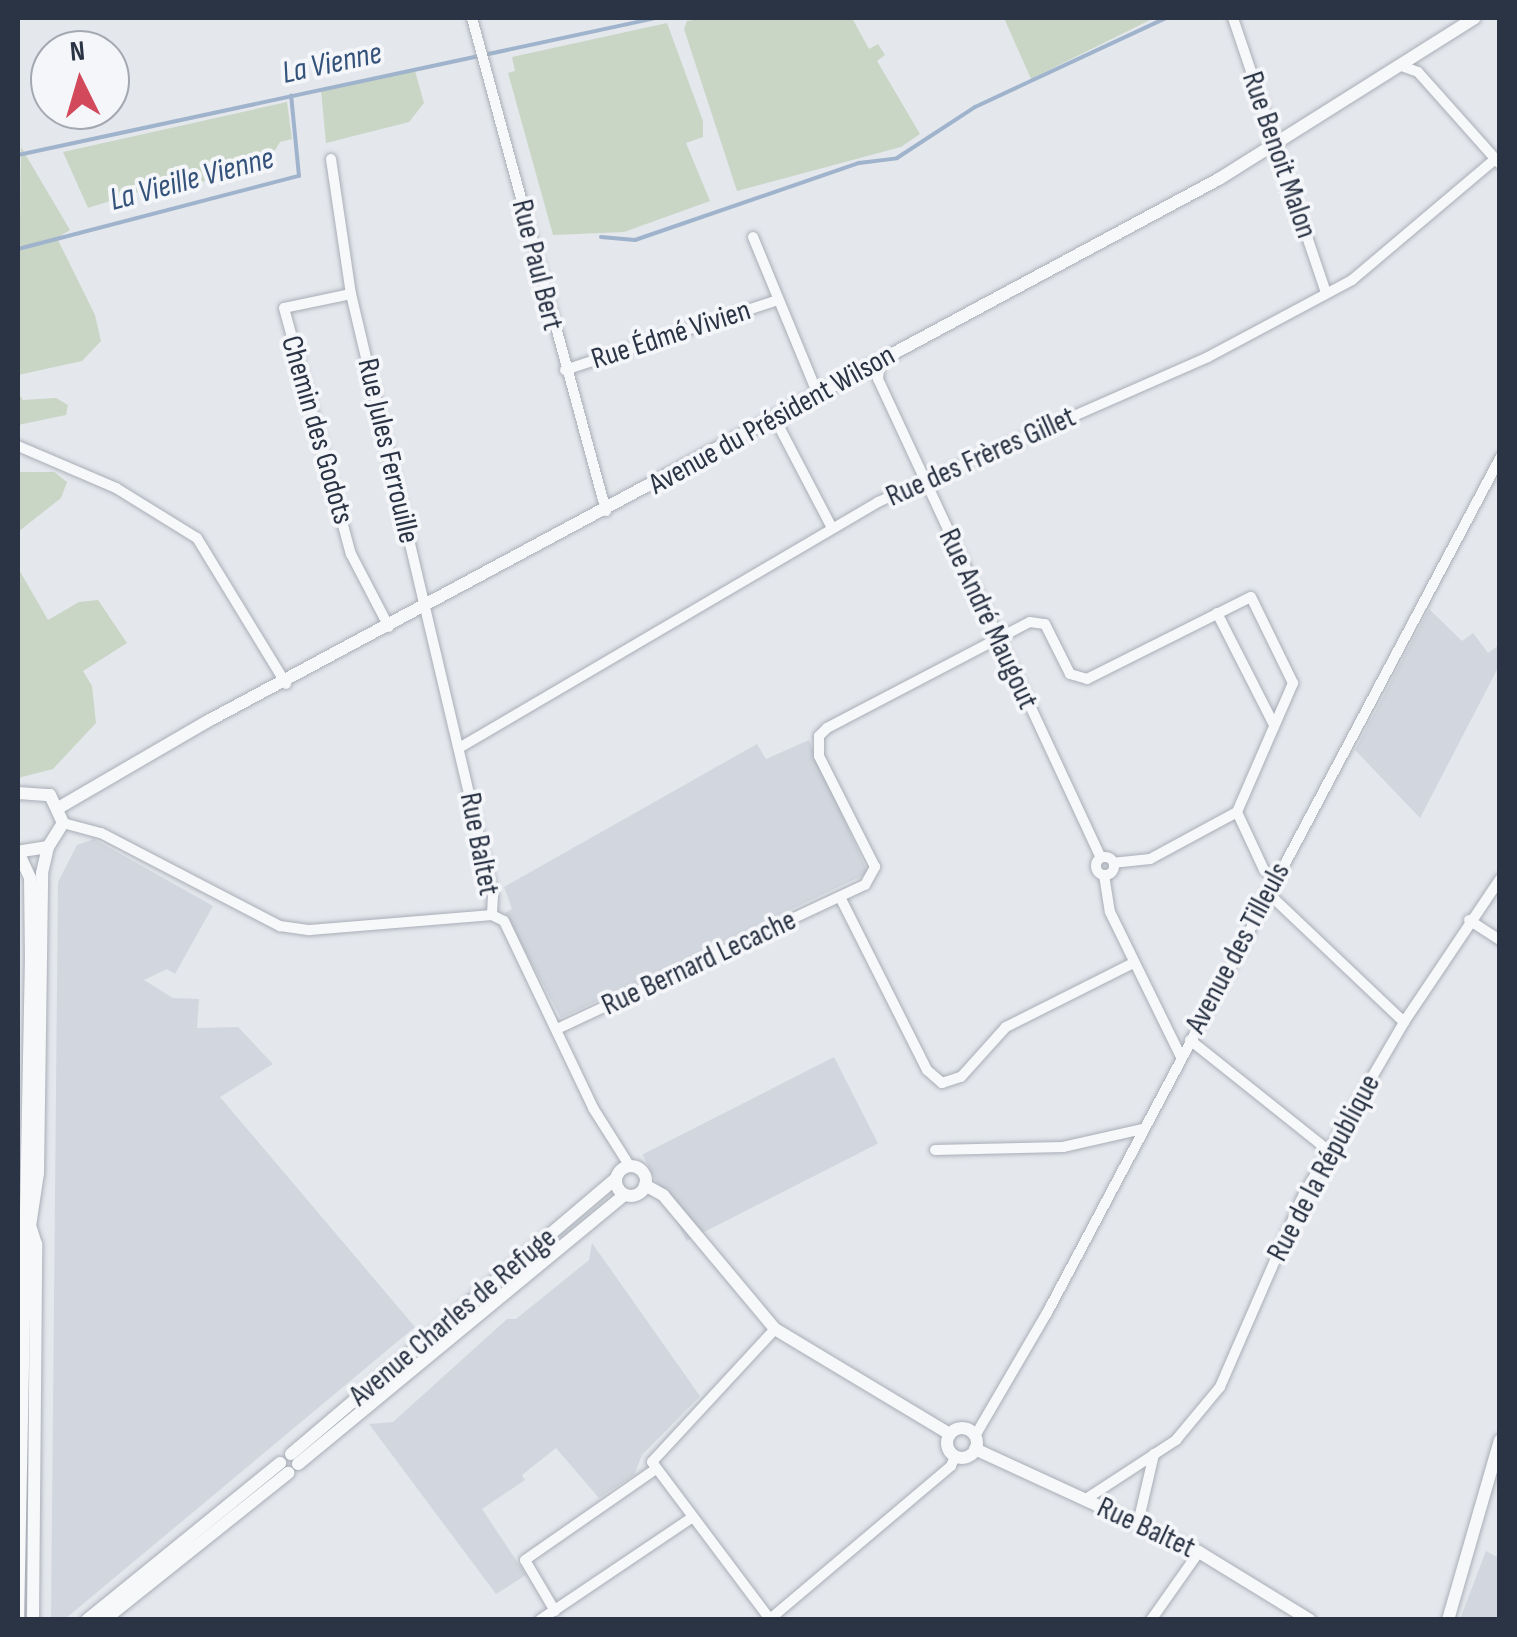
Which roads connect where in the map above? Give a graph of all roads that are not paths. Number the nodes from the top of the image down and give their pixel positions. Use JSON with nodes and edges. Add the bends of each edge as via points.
{"nodes":[{"id":1,"x":472,"y":18,"type":"edge"},
{"id":2,"x":1233,"y":18,"type":"edge"},
{"id":3,"x":1475,"y":18,"type":"edge"},
{"id":4,"x":1417,"y":53,"type":"junction"},
{"id":5,"x":1397,"y":66,"type":"junction"},
{"id":6,"x":1418,"y":72,"type":"junction"},
{"id":7,"x":1276,"y":143,"type":"junction"},
{"id":8,"x":331,"y":159,"type":"dead end"},
{"id":9,"x":1497,"y":162,"type":"edge"},
{"id":10,"x":753,"y":237,"type":"dead end"},
{"id":11,"x":1326,"y":292,"type":"junction"},
{"id":12,"x":351,"y":294,"type":"junction"},
{"id":13,"x":778,"y":300,"type":"junction"},
{"id":14,"x":880,"y":360,"type":"junction"},
{"id":15,"x":564,"y":370,"type":"junction"},
{"id":16,"x":859,"y":371,"type":"junction"},
{"id":17,"x":878,"y":379,"type":"junction"},
{"id":18,"x":818,"y":395,"type":"junction"},
{"id":19,"x":774,"y":417,"type":"junction"},
{"id":20,"x":18,"y":446,"type":"edge"},
{"id":21,"x":1500,"y":458,"type":"edge"},
{"id":22,"x":925,"y":482,"type":"junction"},
{"id":23,"x":606,"y":512,"type":"junction"},
{"id":24,"x":832,"y":528,"type":"junction"},
{"id":25,"x":426,"y":609,"type":"junction"},
{"id":26,"x":1216,"y":613,"type":"junction"},
{"id":27,"x":389,"y":627,"type":"junction"},
{"id":28,"x":995,"y":640,"type":"junction"},
{"id":29,"x":286,"y":684,"type":"junction"},
{"id":30,"x":1274,"y":725,"type":"junction"},
{"id":31,"x":459,"y":748,"type":"junction"},
{"id":32,"x":18,"y":793,"type":"edge"},
{"id":33,"x":60,"y":807,"type":"junction"},
{"id":34,"x":1237,"y":812,"type":"junction"},
{"id":35,"x":63,"y":824,"type":"junction"},
{"id":36,"x":48,"y":847,"type":"junction"},
{"id":37,"x":18,"y":852,"type":"edge"},
{"id":38,"x":1101,"y":858,"type":"junction"},
{"id":39,"x":1114,"y":863,"type":"junction"},
{"id":40,"x":1104,"y":875,"type":"junction"},
{"id":41,"x":1275,"y":876,"type":"junction"},
{"id":42,"x":1500,"y":879,"type":"edge"},
{"id":43,"x":1267,"y":892,"type":"junction"},
{"id":44,"x":840,"y":897,"type":"junction"},
{"id":45,"x":492,"y":915,"type":"junction"},
{"id":46,"x":1469,"y":920,"type":"junction"},
{"id":47,"x":1500,"y":940,"type":"edge"},
{"id":48,"x":1134,"y":963,"type":"junction"},
{"id":49,"x":1404,"y":1022,"type":"junction"},
{"id":50,"x":557,"y":1030,"type":"junction"},
{"id":51,"x":1190,"y":1040,"type":"junction"},
{"id":52,"x":1181,"y":1057,"type":"junction"},
{"id":53,"x":1143,"y":1129,"type":"junction"},
{"id":54,"x":935,"y":1150,"type":"dead end"},
{"id":55,"x":1328,"y":1150,"type":"junction"},
{"id":56,"x":629,"y":1165,"type":"junction"},
{"id":57,"x":615,"y":1179,"type":"junction"},
{"id":58,"x":646,"y":1186,"type":"junction"},
{"id":59,"x":624,"y":1195,"type":"junction"},
{"id":60,"x":24,"y":1226,"type":"edge"},
{"id":61,"x":775,"y":1329,"type":"junction"},
{"id":62,"x":950,"y":1434,"type":"junction"},
{"id":63,"x":1500,"y":1440,"type":"edge"},
{"id":64,"x":975,"y":1442,"type":"junction"},
{"id":65,"x":1154,"y":1454,"type":"junction"},
{"id":66,"x":953,"y":1461,"type":"junction"},
{"id":67,"x":289,"y":1463,"type":"junction"},
{"id":68,"x":653,"y":1470,"type":"junction"},
{"id":69,"x":1086,"y":1499,"type":"junction"},
{"id":70,"x":690,"y":1519,"type":"junction"},
{"id":71,"x":1138,"y":1523,"type":"junction"},
{"id":72,"x":1199,"y":1552,"type":"junction"},
{"id":73,"x":555,"y":1611,"type":"junction"},
{"id":74,"x":18,"y":1620,"type":"edge"},
{"id":75,"x":33,"y":1620,"type":"edge"},
{"id":76,"x":87,"y":1620,"type":"edge"},
{"id":77,"x":104,"y":1620,"type":"edge"},
{"id":78,"x":540,"y":1620,"type":"edge"},
{"id":79,"x":770,"y":1620,"type":"edge"},
{"id":80,"x":1151,"y":1620,"type":"edge"},
{"id":81,"x":1310,"y":1620,"type":"edge"},
{"id":82,"x":1448,"y":1620,"type":"edge"}],
"edges":[{"from":1,"to":15,"type":"street","name":"Rue Paul Bert"},
{"from":2,"to":7,"type":"street","name":"Rue Benoit Malon"},
{"from":3,"to":4,"type":"street","name":"Avenue du Président Wilson"},
{"from":4,"to":5,"type":"street","name":"Avenue du Président Wilson"},
{"from":4,"to":6,"type":"street"},
{"from":5,"to":6,"type":"street"},
{"from":5,"to":7,"type":"street","name":"Avenue du Président Wilson"},
{"from":6,"to":9,"type":"street"},
{"from":7,"to":11,"type":"street","name":"Rue Benoit Malon"},
{"from":7,"to":14,"type":"street","name":"Avenue du Président Wilson"},
{"from":8,"to":12,"type":"street"},
{"from":9,"to":11,"type":"street","name":"Rue des Frères Gillet","via":[[1372,269]]},
{"from":10,"to":13,"type":"street"},
{"from":11,"to":22,"type":"street","name":"Rue des Frères Gillet","via":[[1208,357]]},
{"from":12,"to":25,"type":"street","name":"Rue Jules Ferrouille"},
{"from":12,"to":27,"type":"street","name":"Chemin des Godots","via":[[284,308],[352,554]]},
{"from":13,"to":15,"type":"street","name":"Rue Édmé Vivien"},
{"from":13,"to":18,"type":"street"},
{"from":14,"to":16,"type":"street","name":"Avenue du Président Wilson"},
{"from":14,"to":17,"type":"street"},
{"from":15,"to":23,"type":"street","name":"Rue Paul Bert"},
{"from":16,"to":17,"type":"street"},
{"from":16,"to":18,"type":"street","name":"Avenue du Président Wilson"},
{"from":17,"to":22,"type":"street","name":"Rue André Maugout"},
{"from":18,"to":19,"type":"street","name":"Avenue du Président Wilson"},
{"from":19,"to":23,"type":"street","name":"Avenue du Président Wilson"},
{"from":19,"to":24,"type":"street"},
{"from":20,"to":29,"type":"street","via":[[116,488],[197,538]]},
{"from":21,"to":41,"type":"street","name":"Avenue des Tilleuls"},
{"from":22,"to":24,"type":"street","name":"Rue des Frères Gillet"},
{"from":22,"to":28,"type":"street","name":"Rue André Maugout"},
{"from":23,"to":25,"type":"street","name":"Avenue du Président Wilson"},
{"from":24,"to":31,"type":"street","name":"Rue des Frères Gillet"},
{"from":25,"to":27,"type":"street","name":"Avenue du Président Wilson"},
{"from":25,"to":31,"type":"street","name":"Rue Baltet"},
{"from":26,"to":28,"type":"street","via":[[1087,679],[1070,674],[1045,624],[1030,622]]},
{"from":26,"to":30,"type":"street"},
{"from":26,"to":30,"type":"street","via":[[1251,597],[1292,683]]},
{"from":27,"to":29,"type":"street","name":"Avenue du Président Wilson"},
{"from":28,"to":38,"type":"street","name":"Rue André Maugout"},
{"from":28,"to":44,"type":"street","name":"Rue Bernard Lecache","via":[[819,736],[819,756],[875,867],[865,885]]},
{"from":29,"to":33,"type":"street","name":"Avenue du Président Wilson"},
{"from":30,"to":34,"type":"street"},
{"from":31,"to":45,"type":"street","name":"Rue Baltet"},
{"from":32,"to":33,"type":"street","via":[[42,791]]},
{"from":33,"to":35,"type":"street"},
{"from":34,"to":39,"type":"street","via":[[1150,859]]},
{"from":34,"to":41,"type":"street","via":[[1264,870]]},
{"from":35,"to":36,"type":"street"},
{"from":35,"to":45,"type":"street","via":[[101,833],[280,926],[310,930]]},
{"from":36,"to":37,"type":"street"},
{"from":36,"to":60,"type":"street","via":[[42,872],[38,1173]]},
{"from":37,"to":60,"type":"street","via":[[30,878]]},
{"from":38,"to":39,"type":"street"},
{"from":38,"to":40,"type":"street","name":"Rue André Maugout","via":[[1096,867]]},
{"from":39,"to":40,"type":"street"},
{"from":40,"to":48,"type":"street","via":[[1110,912]]},
{"from":41,"to":43,"type":"street","name":"Avenue des Tilleuls"},
{"from":42,"to":46,"type":"street","name":"Rue de la République"},
{"from":43,"to":49,"type":"street"},
{"from":43,"to":51,"type":"street","name":"Avenue des Tilleuls"},
{"from":44,"to":48,"type":"street","via":[[927,1070],[942,1083],[961,1077],[1006,1028]]},
{"from":44,"to":50,"type":"street","name":"Rue Bernard Lecache"},
{"from":45,"to":50,"type":"street","name":"Rue Baltet","via":[[504,920]]},
{"from":46,"to":47,"type":"street"},
{"from":46,"to":49,"type":"street","name":"Rue de la République"},
{"from":48,"to":52,"type":"street"},
{"from":49,"to":55,"type":"street","name":"Rue de la République"},
{"from":50,"to":56,"type":"street","name":"Rue Baltet"},
{"from":51,"to":52,"type":"street","name":"Avenue des Tilleuls"},
{"from":51,"to":55,"type":"street"},
{"from":52,"to":53,"type":"street","name":"Avenue des Tilleuls"},
{"from":53,"to":54,"type":"street","via":[[1063,1147]]},
{"from":53,"to":64,"type":"street","name":"Avenue des Tilleuls"},
{"from":55,"to":65,"type":"street","name":"Rue de la République","via":[[1220,1387],[1176,1440]]},
{"from":56,"to":57,"type":"street"},
{"from":56,"to":58,"type":"street","via":[[642,1171]]},
{"from":57,"to":59,"type":"street"},
{"from":57,"to":67,"type":"street","name":"Avenue Charles de Refuge"},
{"from":58,"to":59,"type":"street"},
{"from":58,"to":61,"type":"street","via":[[663,1194]]},
{"from":59,"to":67,"type":"street","name":"Avenue Charles de Refuge"},
{"from":60,"to":74,"type":"street"},
{"from":60,"to":75,"type":"street","via":[[36,1244]]},
{"from":61,"to":62,"type":"street"},
{"from":61,"to":68,"type":"street","via":[[658,1454]]},
{"from":62,"to":64,"type":"street","name":"Rue Baltet","via":[[963,1428]]},
{"from":62,"to":66,"type":"street"},
{"from":63,"to":82,"type":"street"},
{"from":64,"to":66,"type":"street"},
{"from":64,"to":69,"type":"street","name":"Rue Baltet"},
{"from":65,"to":69,"type":"street","name":"Rue de la République"},
{"from":65,"to":71,"type":"street"},
{"from":66,"to":79,"type":"street"},
{"from":67,"to":76,"type":"street","name":"Avenue Charles de Refuge"},
{"from":67,"to":77,"type":"street","name":"Avenue Charles de Refuge"},
{"from":68,"to":70,"type":"street"},
{"from":68,"to":73,"type":"street","via":[[524,1560]]},
{"from":69,"to":71,"type":"street","name":"Rue Baltet"},
{"from":70,"to":73,"type":"street"},
{"from":70,"to":79,"type":"street"},
{"from":71,"to":72,"type":"street","name":"Rue Baltet"},
{"from":72,"to":80,"type":"street"},
{"from":72,"to":81,"type":"street","name":"Rue Baltet"},
{"from":73,"to":78,"type":"street"}]}
